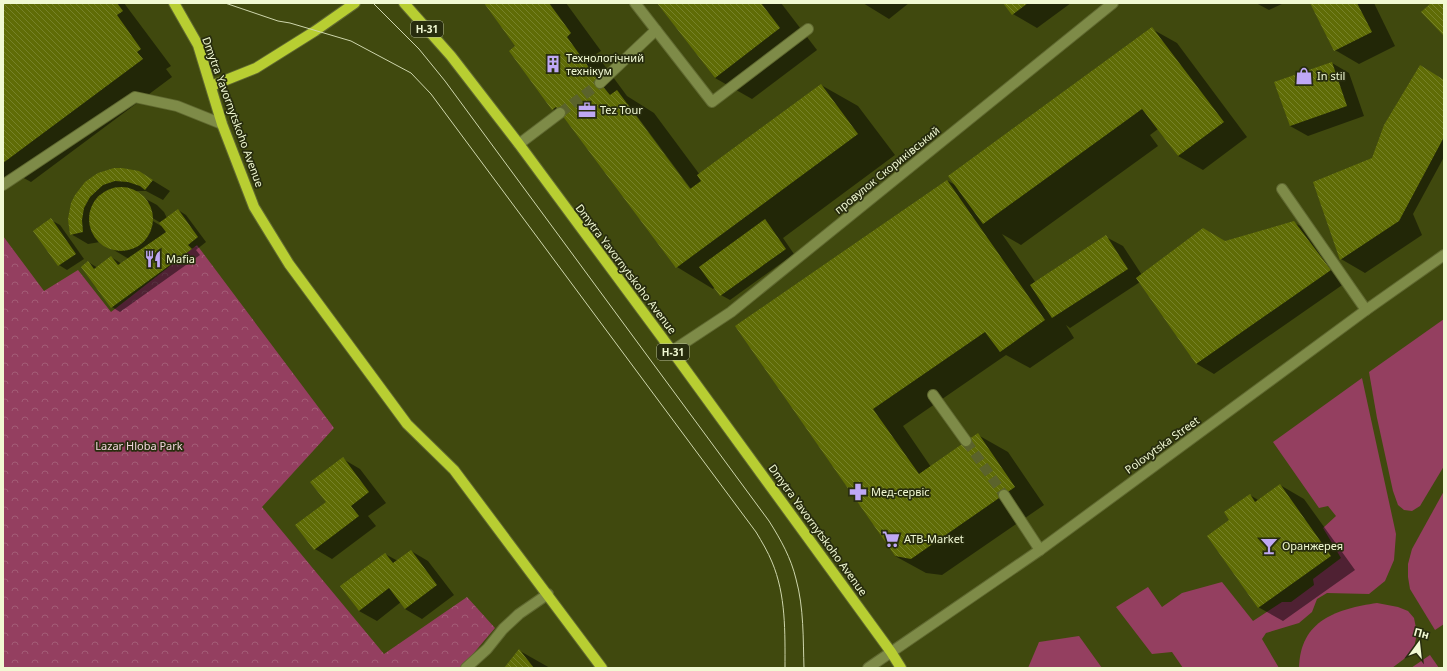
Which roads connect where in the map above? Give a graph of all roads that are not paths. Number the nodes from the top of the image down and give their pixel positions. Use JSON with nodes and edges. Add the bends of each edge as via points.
{"nodes":[{"id":1,"x":174,"y":3,"type":"edge"},
{"id":2,"x":355,"y":3,"type":"edge"},
{"id":3,"x":404,"y":3,"type":"edge"},
{"id":4,"x":635,"y":3,"type":"edge"},
{"id":5,"x":1113,"y":3,"type":"edge"},
{"id":6,"x":808,"y":29,"type":"dead end"},
{"id":7,"x":656,"y":30,"type":"junction"},
{"id":8,"x":600,"y":83,"type":"tunnel mouth"},
{"id":9,"x":211,"y":86,"type":"junction"},
{"id":10,"x":560,"y":113,"type":"tunnel mouth"},
{"id":11,"x":222,"y":124,"type":"junction"},
{"id":12,"x":519,"y":144,"type":"junction"},
{"id":13,"x":3,"y":185,"type":"edge"},
{"id":14,"x":1282,"y":189,"type":"dead end"},
{"id":15,"x":1444,"y":255,"type":"edge"},
{"id":16,"x":1366,"y":310,"type":"junction"},
{"id":17,"x":672,"y":350,"type":"junction"},
{"id":18,"x":933,"y":395,"type":"dead end"},
{"id":19,"x":966,"y":442,"type":"tunnel mouth"},
{"id":20,"x":1004,"y":495,"type":"tunnel mouth"},
{"id":21,"x":1040,"y":550,"type":"junction"},
{"id":22,"x":548,"y":594,"type":"junction"},
{"id":23,"x":891,"y":652,"type":"junction"},
{"id":24,"x":466,"y":668,"type":"edge"},
{"id":25,"x":602,"y":668,"type":"edge"},
{"id":26,"x":868,"y":668,"type":"edge"},
{"id":27,"x":901,"y":668,"type":"edge"}],
"edges":[{"from":1,"to":9,"type":"main road","name":"Dmytra Yavornytskoho Avenue","via":[[198,45]]},
{"from":2,"to":9,"type":"main road","via":[[256,68]]},
{"from":3,"to":12,"type":"main road","name":"Dmytra Yavornytskoho Avenue","number":"Н-31","via":[[451,56]]},
{"from":4,"to":7,"type":"street"},
{"from":5,"to":17,"type":"street","name":"провулок Скориківський","via":[[731,312]]},
{"from":6,"to":7,"type":"street","via":[[712,102]]},
{"from":7,"to":8,"type":"street"},
{"from":9,"to":11,"type":"main road","name":"Dmytra Yavornytskoho Avenue"},
{"from":10,"to":12,"type":"street"},
{"from":11,"to":13,"type":"street","via":[[177,106],[135,96]]},
{"from":11,"to":22,"type":"main road","name":"Dmytra Yavornytskoho Avenue","via":[[254,207],[289,264],[407,424],[454,470]]},
{"from":12,"to":17,"type":"main road","name":"Dmytra Yavornytskoho Avenue","number":"Н-31"},
{"from":14,"to":16,"type":"street"},
{"from":15,"to":16,"type":"street","name":"Polovytska Street"},
{"from":16,"to":21,"type":"street","name":"Polovytska Street"},
{"from":17,"to":23,"type":"main road","name":"Dmytra Yavornytskoho Avenue","number":"Н-31"},
{"from":18,"to":19,"type":"street"},
{"from":20,"to":21,"type":"street"},
{"from":21,"to":23,"type":"street","name":"Polovytska Street"},
{"from":22,"to":24,"type":"street","via":[[519,614]]},
{"from":22,"to":25,"type":"main road","name":"Dmytra Yavornytskoho Avenue"},
{"from":23,"to":26,"type":"street"},
{"from":23,"to":27,"type":"main road","name":"Dmytra Yavornytskoho Avenue","number":"Н-31"}]}
